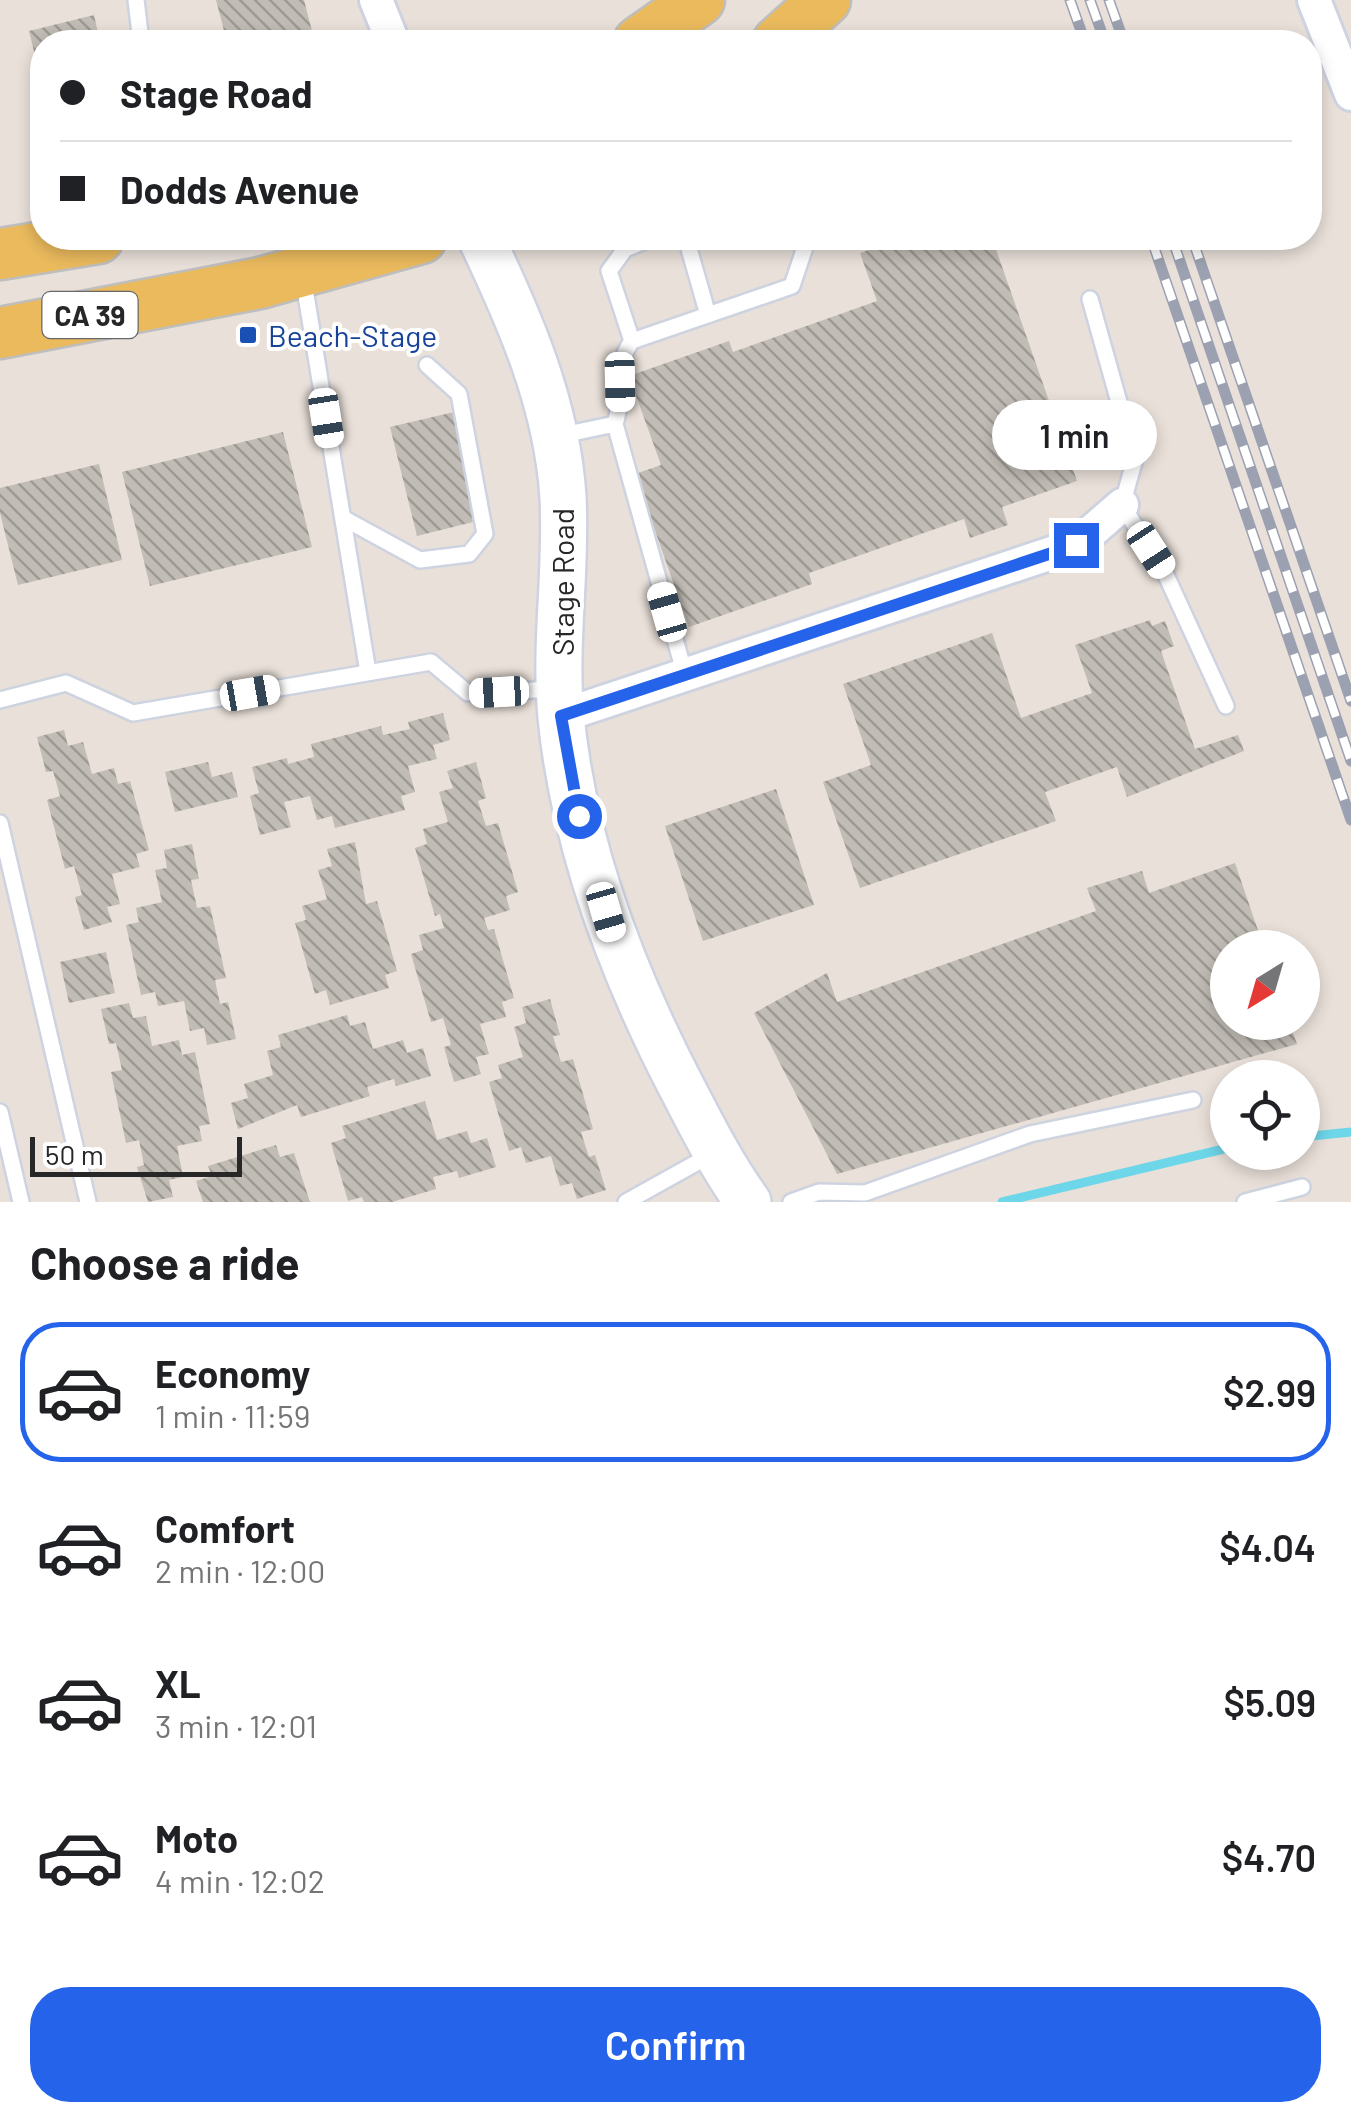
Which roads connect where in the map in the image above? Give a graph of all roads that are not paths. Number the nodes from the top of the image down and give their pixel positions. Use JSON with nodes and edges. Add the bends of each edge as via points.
{"nodes":[{"id":1,"x":136,"y":0,"type":"edge"},
{"id":2,"x":376,"y":0,"type":"edge"},
{"id":3,"x":699,"y":0,"type":"edge"},
{"id":4,"x":825,"y":0,"type":"edge"},
{"id":5,"x":1314,"y":0,"type":"edge"},
{"id":6,"x":140,"y":30,"type":"edge"},
{"id":7,"x":388,"y":30,"type":"edge"},
{"id":8,"x":657,"y":30,"type":"edge"},
{"id":9,"x":791,"y":30,"type":"edge"},
{"id":10,"x":1351,"y":94,"type":"edge"},
{"id":11,"x":30,"y":249,"type":"edge"},
{"id":12,"x":381,"y":250,"type":"edge"},
{"id":13,"x":487,"y":250,"type":"edge"},
{"id":14,"x":624,"y":250,"type":"edge"},
{"id":15,"x":689,"y":250,"type":"edge"},
{"id":16,"x":804,"y":250,"type":"edge"},
{"id":17,"x":0,"y":254,"type":"edge"},
{"id":18,"x":303,"y":273,"type":"junction"},
{"id":19,"x":1090,"y":299,"type":"dead end"},
{"id":20,"x":708,"y":315,"type":"junction"},
{"id":21,"x":0,"y":333,"type":"edge"},
{"id":22,"x":632,"y":341,"type":"junction"},
{"id":23,"x":427,"y":365,"type":"dead end"},
{"id":24,"x":615,"y":424,"type":"junction"},
{"id":25,"x":554,"y":436,"type":"junction"},
{"id":26,"x":1122,"y":505,"type":"junction"},
{"id":27,"x":343,"y":518,"type":"junction"},
{"id":28,"x":368,"y":672,"type":"junction"},
{"id":29,"x":685,"y":675,"type":"junction"},
{"id":30,"x":0,"y":700,"type":"edge"},
{"id":31,"x":561,"y":703,"type":"junction"},
{"id":32,"x":1226,"y":706,"type":"dead end"},
{"id":33,"x":0,"y":823,"type":"edge"},
{"id":34,"x":1193,"y":1100,"type":"dead end"},
{"id":35,"x":0,"y":1112,"type":"edge"},
{"id":36,"x":715,"y":1152,"type":"junction"},
{"id":37,"x":1302,"y":1187,"type":"dead end"},
{"id":38,"x":20,"y":1202,"type":"edge"},
{"id":39,"x":88,"y":1202,"type":"edge"},
{"id":40,"x":626,"y":1202,"type":"edge"},
{"id":41,"x":748,"y":1202,"type":"edge"},
{"id":42,"x":791,"y":1202,"type":"edge"},
{"id":43,"x":1245,"y":1202,"type":"edge"}],
"edges":[{"from":1,"to":6,"type":"lane"},
{"from":2,"to":7,"type":"street"},
{"from":3,"to":8,"type":"main road"},
{"from":4,"to":9,"type":"main road"},
{"from":5,"to":10,"type":"street"},
{"from":11,"to":17,"type":"main road","number":"CA 39"},
{"from":12,"to":18,"type":"main road","number":"CA 39"},
{"from":13,"to":25,"type":"main road","name":"Stage Road","via":[[522,325]]},
{"from":14,"to":22,"type":"lane","via":[[609,271]]},
{"from":15,"to":20,"type":"lane"},
{"from":16,"to":20,"type":"lane","via":[[792,286]]},
{"from":18,"to":21,"type":"main road","number":"CA 39"},
{"from":18,"to":27,"type":"lane"},
{"from":19,"to":26,"type":"lane","via":[[1136,459]]},
{"from":20,"to":22,"type":"lane"},
{"from":22,"to":24,"type":"lane","via":[[620,357]]},
{"from":23,"to":27,"type":"lane","via":[[460,394],[485,534],[468,554],[420,560]]},
{"from":24,"to":25,"type":"lane"},
{"from":24,"to":29,"type":"lane"},
{"from":25,"to":31,"type":"main road","name":"Stage Road","via":[[562,497]]},
{"from":26,"to":29,"type":"street","via":[[1076,545]]},
{"from":26,"to":32,"type":"lane","via":[[1165,573]]},
{"from":27,"to":28,"type":"lane"},
{"from":28,"to":30,"type":"lane","via":[[134,713],[66,683]]},
{"from":28,"to":31,"type":"lane","via":[[431,662],[468,694]]},
{"from":29,"to":31,"type":"street"},
{"from":31,"to":36,"type":"main road","name":"Stage Road","via":[[579,816],[614,944]]},
{"from":33,"to":39,"type":"lane"},
{"from":34,"to":42,"type":"lane","via":[[1030,1134],[866,1193],[819,1192]]},
{"from":35,"to":38,"type":"lane"},
{"from":36,"to":40,"type":"lane"},
{"from":36,"to":41,"type":"main road","name":"Stage Road"},
{"from":37,"to":43,"type":"lane"}]}
